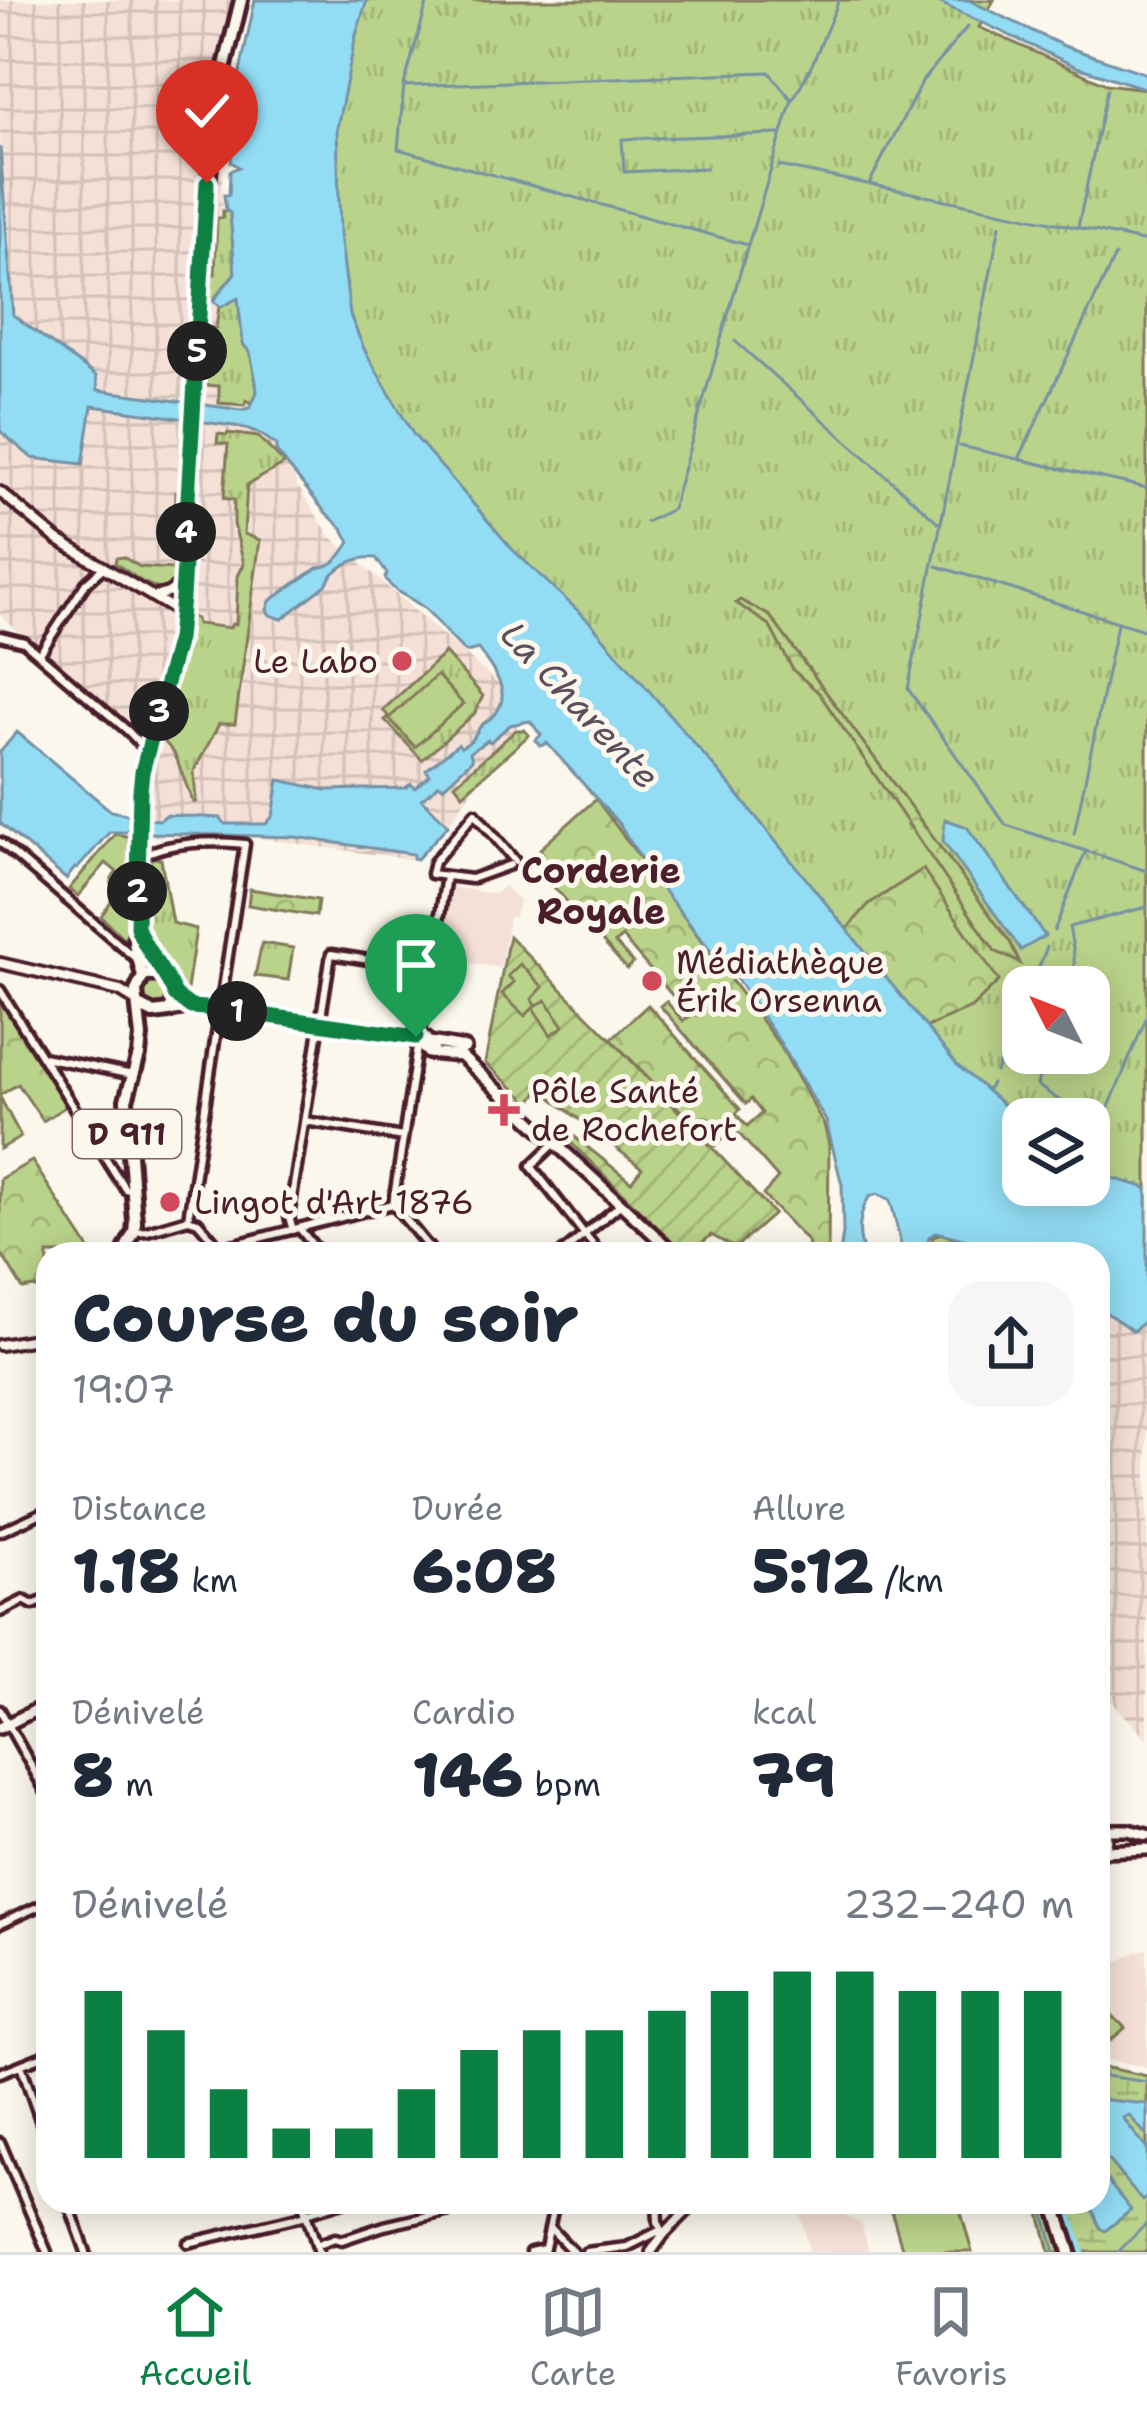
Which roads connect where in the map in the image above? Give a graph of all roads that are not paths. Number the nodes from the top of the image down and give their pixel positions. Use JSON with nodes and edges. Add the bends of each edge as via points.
{"nodes":[{"id":1,"x":241,"y":0,"type":"edge"},
{"id":2,"x":0,"y":492,"type":"edge"},
{"id":3,"x":90,"y":558,"type":"junction"},
{"id":4,"x":105,"y":566,"type":"junction"},
{"id":5,"x":86,"y":583,"type":"junction"},
{"id":6,"x":183,"y":584,"type":"junction"},
{"id":7,"x":154,"y":597,"type":"junction"},
{"id":8,"x":180,"y":613,"type":"junction"},
{"id":9,"x":0,"y":636,"type":"edge"},
{"id":10,"x":39,"y":655,"type":"junction"},
{"id":11,"x":128,"y":731,"type":"junction"},
{"id":12,"x":148,"y":740,"type":"junction"},
{"id":13,"x":137,"y":839,"type":"junction"},
{"id":14,"x":3,"y":845,"type":"edge"},
{"id":15,"x":154,"y":849,"type":"junction"},
{"id":16,"x":0,"y":855,"type":"edge"},
{"id":17,"x":137,"y":858,"type":"junction"},
{"id":18,"x":446,"y":876,"type":"junction"},
{"id":19,"x":137,"y":927,"type":"junction"},
{"id":20,"x":117,"y":940,"type":"junction"},
{"id":21,"x":134,"y":943,"type":"junction"},
{"id":22,"x":138,"y":958,"type":"junction"},
{"id":23,"x":0,"y":963,"type":"edge"},
{"id":24,"x":432,"y":970,"type":"junction"},
{"id":25,"x":161,"y":971,"type":"junction"},
{"id":26,"x":140,"y":980,"type":"junction"},
{"id":27,"x":0,"y":990,"type":"edge"},
{"id":28,"x":120,"y":991,"type":"junction"},
{"id":29,"x":175,"y":995,"type":"junction"},
{"id":30,"x":138,"y":1004,"type":"junction"},
{"id":31,"x":191,"y":1007,"type":"junction"},
{"id":32,"x":220,"y":1009,"type":"junction"},
{"id":33,"x":164,"y":1012,"type":"junction"},
{"id":34,"x":320,"y":1024,"type":"junction"},
{"id":35,"x":141,"y":1037,"type":"junction"},
{"id":36,"x":424,"y":1040,"type":"junction"},
{"id":37,"x":43,"y":1057,"type":"junction"},
{"id":38,"x":134,"y":1076,"type":"junction"},
{"id":39,"x":305,"y":1121,"type":"junction"},
{"id":40,"x":404,"y":1137,"type":"junction"},
{"id":41,"x":556,"y":1143,"type":"junction"},
{"id":42,"x":134,"y":1190,"type":"junction"},
{"id":43,"x":393,"y":1204,"type":"junction"},
{"id":44,"x":621,"y":1204,"type":"junction"},
{"id":45,"x":188,"y":1219,"type":"junction"},
{"id":46,"x":296,"y":1229,"type":"junction"},
{"id":47,"x":134,"y":1232,"type":"junction"},
{"id":48,"x":585,"y":1234,"type":"junction"},
{"id":49,"x":129,"y":1242,"type":"edge"},
{"id":50,"x":215,"y":1242,"type":"edge"},
{"id":51,"x":253,"y":1242,"type":"edge"},
{"id":52,"x":308,"y":1242,"type":"edge"},
{"id":53,"x":424,"y":1242,"type":"edge"},
{"id":54,"x":575,"y":1242,"type":"edge"},
{"id":55,"x":591,"y":1242,"type":"edge"},
{"id":56,"x":662,"y":1242,"type":"edge"},
{"id":57,"x":36,"y":1339,"type":"edge"},
{"id":58,"x":0,"y":1345,"type":"edge"},
{"id":59,"x":36,"y":1516,"type":"edge"},
{"id":60,"x":0,"y":1532,"type":"edge"},
{"id":61,"x":36,"y":1604,"type":"edge"},
{"id":62,"x":0,"y":1612,"type":"edge"},
{"id":63,"x":0,"y":1710,"type":"edge"},
{"id":64,"x":36,"y":1710,"type":"edge"},
{"id":65,"x":4,"y":1726,"type":"edge"},
{"id":66,"x":36,"y":1774,"type":"edge"},
{"id":67,"x":1110,"y":1828,"type":"edge"},
{"id":68,"x":1147,"y":1842,"type":"edge"},
{"id":69,"x":1110,"y":1851,"type":"edge"},
{"id":70,"x":36,"y":1908,"type":"edge"},
{"id":71,"x":0,"y":1924,"type":"edge"},
{"id":72,"x":36,"y":2059,"type":"edge"},
{"id":73,"x":21,"y":2065,"type":"junction"},
{"id":74,"x":1,"y":2070,"type":"edge"},
{"id":75,"x":36,"y":2108,"type":"edge"},
{"id":76,"x":0,"y":2142,"type":"edge"},
{"id":77,"x":72,"y":2214,"type":"edge"},
{"id":78,"x":306,"y":2214,"type":"joint"},
{"id":79,"x":437,"y":2214,"type":"edge"},
{"id":80,"x":552,"y":2214,"type":"edge"},
{"id":81,"x":658,"y":2214,"type":"edge"},
{"id":82,"x":683,"y":2214,"type":"edge"},
{"id":83,"x":1058,"y":2214,"type":"edge"},
{"id":84,"x":550,"y":2228,"type":"junction"},
{"id":85,"x":664,"y":2234,"type":"junction"},
{"id":86,"x":188,"y":2243,"type":"dead end"},
{"id":87,"x":318,"y":2249,"type":"edge"},
{"id":88,"x":544,"y":2250,"type":"edge"},
{"id":89,"x":653,"y":2251,"type":"edge"},
{"id":90,"x":47,"y":2252,"type":"edge"},
{"id":91,"x":86,"y":2252,"type":"edge"},
{"id":92,"x":530,"y":2252,"type":"edge"},
{"id":93,"x":573,"y":2252,"type":"edge"},
{"id":94,"x":586,"y":2252,"type":"edge"},
{"id":95,"x":1070,"y":2252,"type":"edge"}],
"edges":[{"from":1,"to":6,"type":"main road","via":[[211,148]]},
{"from":2,"to":3,"type":"street"},
{"from":3,"to":4,"type":"street"},
{"from":3,"to":5,"type":"street"},
{"from":4,"to":5,"type":"street"},
{"from":4,"to":7,"type":"street"},
{"from":5,"to":10,"type":"street"},
{"from":6,"to":7,"type":"street"},
{"from":6,"to":8,"type":"main road"},
{"from":7,"to":8,"type":"street"},
{"from":8,"to":12,"type":"main road"},
{"from":9,"to":10,"type":"street"},
{"from":10,"to":11,"type":"street"},
{"from":11,"to":12,"type":"street"},
{"from":11,"to":12,"type":"street"},
{"from":12,"to":13,"type":"main road"},
{"from":13,"to":15,"type":"street"},
{"from":13,"to":17,"type":"main road"},
{"from":14,"to":16,"type":"street"},
{"from":14,"to":20,"type":"street"},
{"from":15,"to":17,"type":"street"},
{"from":15,"to":32,"type":"street","via":[[245,844]]},
{"from":17,"to":19,"type":"main road"},
{"from":18,"to":18,"type":"street","via":[[472,878],[513,863],[475,814],[434,862],[431,874]]},
{"from":18,"to":24,"type":"street"},
{"from":19,"to":21,"type":"main road"},
{"from":19,"to":25,"type":"main road"},
{"from":20,"to":21,"type":"street"},
{"from":20,"to":22,"type":"street"},
{"from":21,"to":22,"type":"main road"},
{"from":21,"to":25,"type":"street"},
{"from":22,"to":26,"type":"main road"},
{"from":23,"to":28,"type":"street"},
{"from":24,"to":34,"type":"street","via":[[331,955]]},
{"from":24,"to":36,"type":"street"},
{"from":25,"to":26,"type":"main road"},
{"from":25,"to":29,"type":"main road"},
{"from":26,"to":28,"type":"street"},
{"from":26,"to":30,"type":"main road"},
{"from":27,"to":37,"type":"street"},
{"from":28,"to":30,"type":"street"},
{"from":29,"to":31,"type":"main road"},
{"from":29,"to":33,"type":"main road"},
{"from":30,"to":33,"type":"main road"},
{"from":30,"to":35,"type":"main road","number":"D 911"},
{"from":31,"to":32,"type":"main road"},
{"from":31,"to":33,"type":"main road"},
{"from":32,"to":34,"type":"main road"},
{"from":32,"to":45,"type":"street"},
{"from":33,"to":35,"type":"main road","number":"D 911"},
{"from":34,"to":36,"type":"main road"},
{"from":34,"to":39,"type":"street"},
{"from":35,"to":38,"type":"main road","number":"D 911"},
{"from":36,"to":40,"type":"street"},
{"from":36,"to":41,"type":"main road","via":[[466,1055]]},
{"from":37,"to":38,"type":"street"},
{"from":37,"to":42,"type":"street","via":[[125,1190]]},
{"from":38,"to":42,"type":"main road","number":"D 911","via":[[126,1100]]},
{"from":39,"to":40,"type":"street"},
{"from":39,"to":46,"type":"street","via":[[289,1217]]},
{"from":40,"to":43,"type":"street"},
{"from":41,"to":44,"type":"main road"},
{"from":41,"to":48,"type":"street","via":[[531,1166]]},
{"from":42,"to":47,"type":"main road","number":"D 911"},
{"from":43,"to":46,"type":"street"},
{"from":43,"to":53,"type":"street"},
{"from":44,"to":48,"type":"street"},
{"from":44,"to":56,"type":"main road"},
{"from":45,"to":47,"type":"street"},
{"from":45,"to":50,"type":"street"},
{"from":46,"to":51,"type":"street"},
{"from":46,"to":52,"type":"street"},
{"from":47,"to":49,"type":"main road","number":"D 911"},
{"from":48,"to":54,"type":"street"},
{"from":48,"to":55,"type":"street"},
{"from":57,"to":58,"type":"street"},
{"from":59,"to":60,"type":"street"},
{"from":61,"to":62,"type":"street","via":[[24,1600]]},
{"from":63,"to":65,"type":"street"},
{"from":64,"to":65,"type":"main road"},
{"from":65,"to":66,"type":"street"},
{"from":67,"to":68,"type":"main road"},
{"from":68,"to":69,"type":"main road"},
{"from":70,"to":71,"type":"street"},
{"from":72,"to":73,"type":"street"},
{"from":73,"to":74,"type":"street"},
{"from":73,"to":75,"type":"street"},
{"from":76,"to":90,"type":"street"},
{"from":77,"to":91,"type":"street"},
{"from":78,"to":86,"type":"street"},
{"from":78,"to":87,"type":"street"},
{"from":79,"to":87,"type":"street"},
{"from":80,"to":84,"type":"street"},
{"from":81,"to":85,"type":"street"},
{"from":82,"to":85,"type":"street"},
{"from":83,"to":95,"type":"main road"},
{"from":84,"to":88,"type":"street"},
{"from":84,"to":93,"type":"street"},
{"from":85,"to":89,"type":"street"},
{"from":85,"to":94,"type":"street"},
{"from":88,"to":92,"type":"street"}]}
